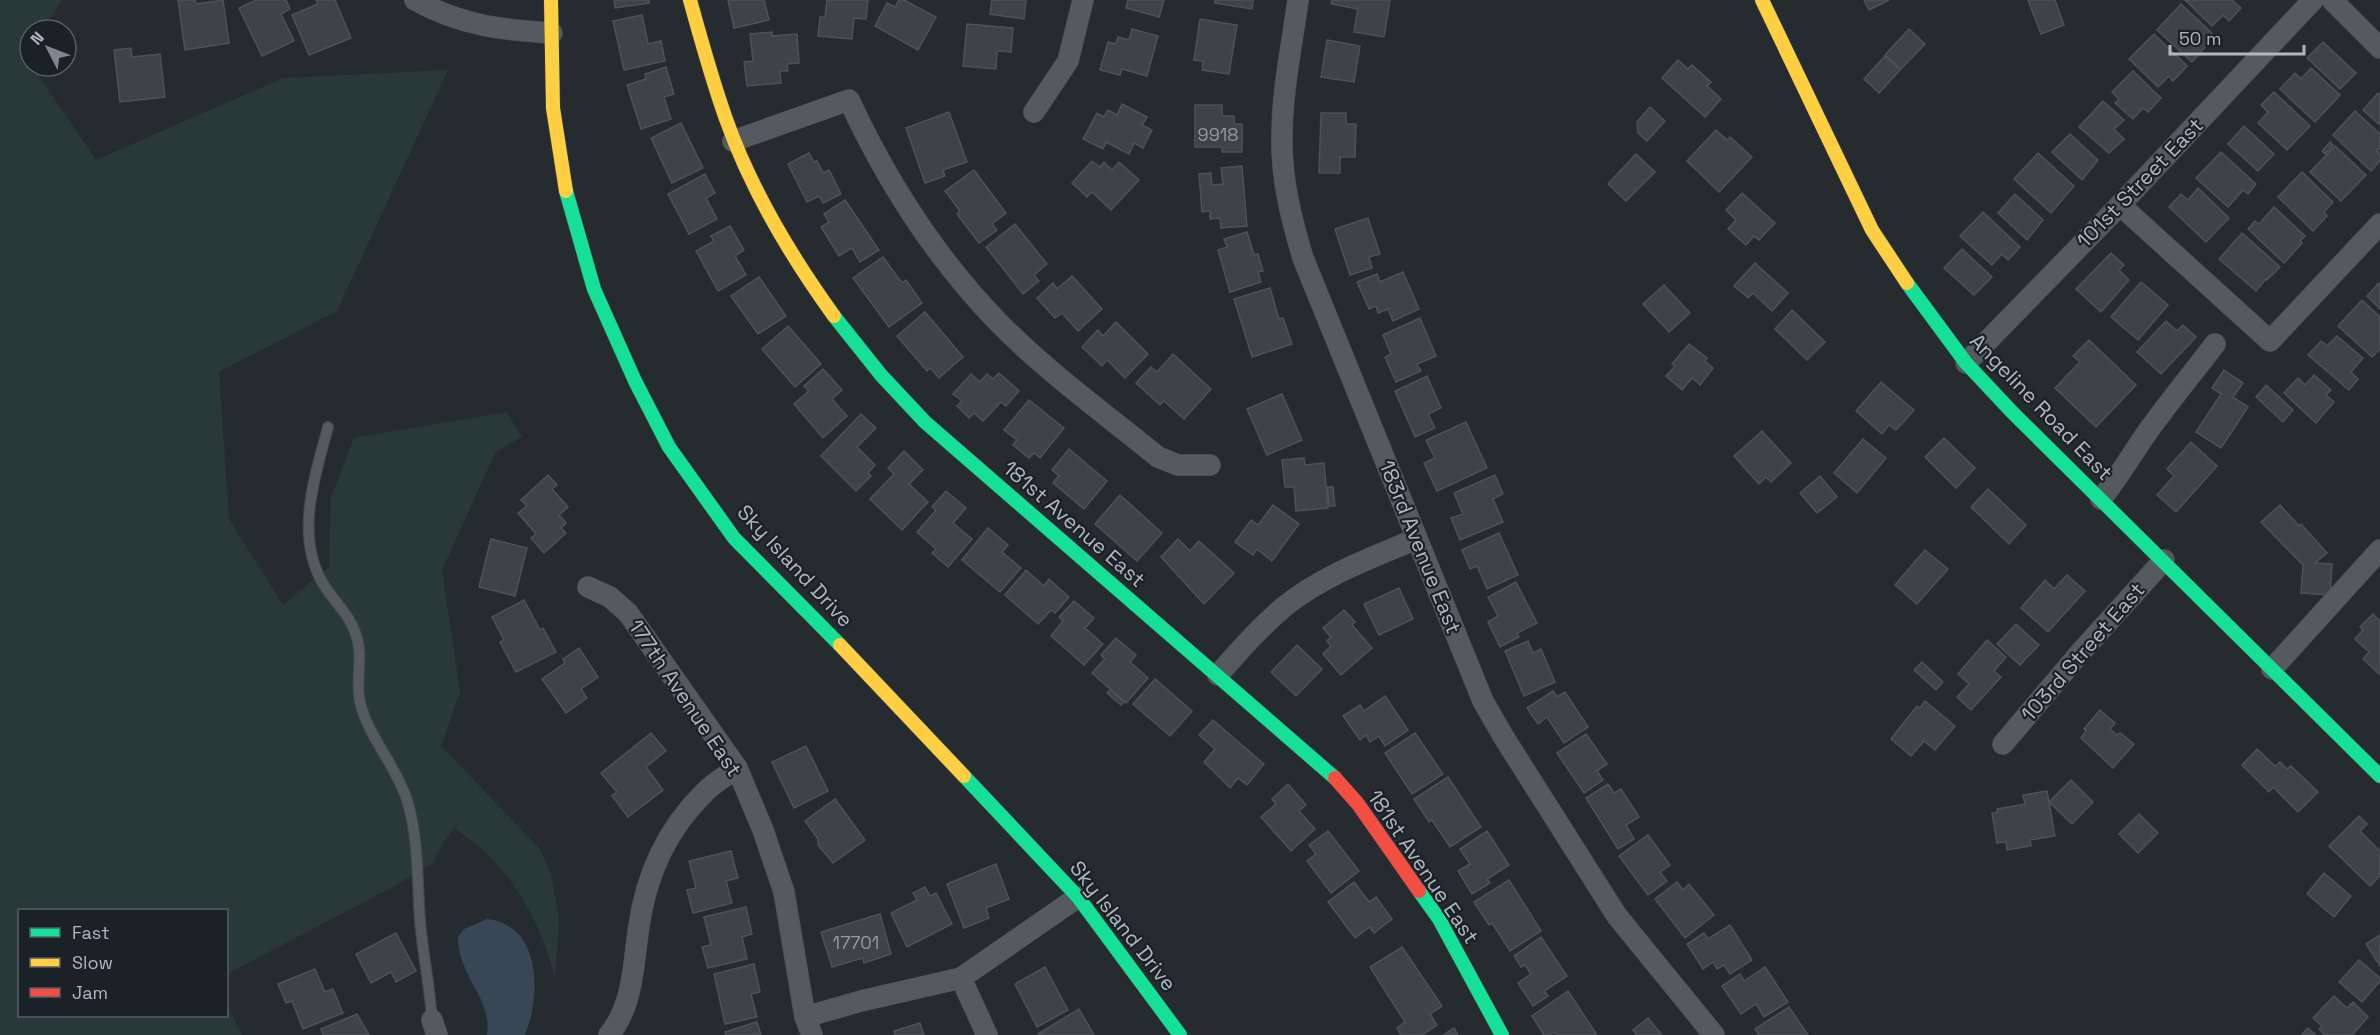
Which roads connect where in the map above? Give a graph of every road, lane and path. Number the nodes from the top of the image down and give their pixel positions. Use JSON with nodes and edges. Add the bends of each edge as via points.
{"nodes":[{"id":1,"x":415,"y":0,"type":"edge"},
{"id":2,"x":551,"y":0,"type":"edge"},
{"id":3,"x":690,"y":0,"type":"edge"},
{"id":4,"x":1083,"y":0,"type":"edge"},
{"id":5,"x":1298,"y":0,"type":"edge"},
{"id":6,"x":1762,"y":0,"type":"edge"},
{"id":7,"x":2313,"y":0,"type":"edge"},
{"id":8,"x":2332,"y":0,"type":"edge"},
{"id":9,"x":552,"y":33,"type":"junction"},
{"id":10,"x":2380,"y":48,"type":"edge"},
{"id":11,"x":1034,"y":112,"type":"dead end"},
{"id":12,"x":733,"y":141,"type":"junction"},
{"id":13,"x":2120,"y":205,"type":"junction"},
{"id":14,"x":2380,"y":224,"type":"edge"},
{"id":15,"x":2215,"y":344,"type":"dead end"},
{"id":16,"x":1966,"y":363,"type":"junction"},
{"id":17,"x":328,"y":427,"type":"dead end"},
{"id":18,"x":1210,"y":465,"type":"dead end"},
{"id":19,"x":2100,"y":499,"type":"junction"},
{"id":20,"x":1416,"y":539,"type":"junction"},
{"id":21,"x":2380,"y":550,"type":"edge"},
{"id":22,"x":2164,"y":560,"type":"junction"},
{"id":23,"x":588,"y":587,"type":"dead end"},
{"id":24,"x":2272,"y":669,"type":"junction"},
{"id":25,"x":1218,"y":675,"type":"junction"},
{"id":26,"x":2003,"y":744,"type":"dead end"},
{"id":27,"x":737,"y":768,"type":"junction"},
{"id":28,"x":2380,"y":776,"type":"edge"},
{"id":29,"x":1078,"y":897,"type":"junction"},
{"id":30,"x":961,"y":978,"type":"junction"},
{"id":31,"x":809,"y":1026,"type":"edge"},
{"id":32,"x":435,"y":1028,"type":"edge"},
{"id":33,"x":609,"y":1035,"type":"edge"},
{"id":34,"x":987,"y":1035,"type":"edge"},
{"id":35,"x":1180,"y":1035,"type":"edge"},
{"id":36,"x":1502,"y":1035,"type":"edge"},
{"id":37,"x":1714,"y":1035,"type":"edge"}],
"edges":[{"from":1,"to":9,"type":"street","via":[[472,24],[498,30]]},
{"from":2,"to":9,"type":"street","name":"Sky Island Drive"},
{"from":3,"to":12,"type":"street","name":"181st Avenue East","via":[[701,47]]},
{"from":4,"to":11,"type":"street","via":[[1068,61]]},
{"from":5,"to":20,"type":"street","name":"183rd Avenue East","via":[[1282,137],[1291,218],[1303,258]]},
{"from":6,"to":16,"type":"street","name":"Angeline Road East","via":[[1872,230]]},
{"from":7,"to":13,"type":"street","name":"101st Street East"},
{"from":8,"to":10,"type":"street"},
{"from":9,"to":29,"type":"street","name":"Sky Island Drive","via":[[553,108],[576,226],[594,289],[669,447],[734,538],[860,665]]},
{"from":12,"to":18,"type":"street","via":[[849,100],[872,150],[923,233],[999,323],[1158,457],[1178,465]]},
{"from":12,"to":25,"type":"street","name":"181st Avenue East","via":[[782,241],[813,290],[885,381],[933,430]]},
{"from":13,"to":14,"type":"street","via":[[2270,341]]},
{"from":13,"to":16,"type":"street","name":"101st Street East"},
{"from":15,"to":19,"type":"street"},
{"from":16,"to":19,"type":"street","name":"Angeline Road East"},
{"from":17,"to":32,"type":"lane","via":[[310,500],[313,556],[323,583],[357,636],[360,703],[407,800]]},
{"from":19,"to":22,"type":"street","name":"Angeline Road East"},
{"from":20,"to":25,"type":"street","via":[[1355,564],[1311,588],[1259,630]]},
{"from":20,"to":37,"type":"street","name":"183rd Avenue East","via":[[1483,700],[1503,736],[1617,916]]},
{"from":21,"to":24,"type":"street"},
{"from":22,"to":24,"type":"street","name":"Angeline Road East"},
{"from":22,"to":26,"type":"street","name":"103rd Street East"},
{"from":23,"to":27,"type":"street","name":"177th Avenue East","via":[[610,597],[628,614]]},
{"from":24,"to":28,"type":"street","name":"Angeline Road East"},
{"from":25,"to":36,"type":"street","name":"181st Avenue East","via":[[1330,773],[1358,804],[1439,919]]},
{"from":27,"to":31,"type":"street","name":"177th Avenue East","via":[[764,830],[784,892]]},
{"from":27,"to":33,"type":"street","via":[[705,792],[683,816],[664,846],[648,881],[630,993]]},
{"from":29,"to":30,"type":"street"},
{"from":29,"to":35,"type":"street","name":"Sky Island Drive"},
{"from":30,"to":31,"type":"street","via":[[861,1001]]},
{"from":30,"to":34,"type":"street"}]}
